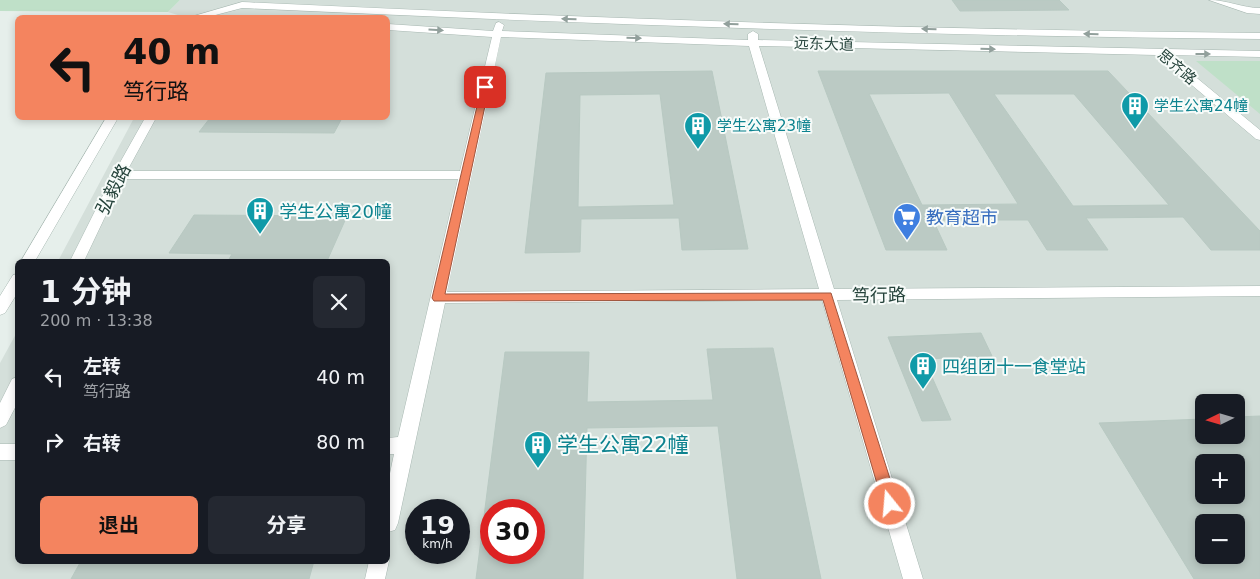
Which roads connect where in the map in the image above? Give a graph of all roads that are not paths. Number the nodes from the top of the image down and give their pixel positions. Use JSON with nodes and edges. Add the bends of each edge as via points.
{"nodes":[{"id":1,"x":1214,"y":0,"type":"edge"},
{"id":2,"x":1260,"y":11,"type":"edge"},
{"id":3,"x":208,"y":15,"type":"edge"},
{"id":4,"x":500,"y":17,"type":"junction"},
{"id":5,"x":752,"y":25,"type":"junction"},
{"id":6,"x":390,"y":28,"type":"edge"},
{"id":7,"x":497,"y":34,"type":"junction"},
{"id":8,"x":1140,"y":35,"type":"junction"},
{"id":9,"x":1260,"y":36,"type":"edge"},
{"id":10,"x":753,"y":42,"type":"junction"},
{"id":11,"x":1161,"y":53,"type":"junction"},
{"id":12,"x":1260,"y":54,"type":"edge"},
{"id":13,"x":111,"y":120,"type":"edge"},
{"id":14,"x":149,"y":120,"type":"edge"},
{"id":15,"x":1260,"y":136,"type":"edge"},
{"id":16,"x":119,"y":175,"type":"junction"},
{"id":17,"x":465,"y":176,"type":"junction"},
{"id":18,"x":29,"y":259,"type":"edge"},
{"id":19,"x":78,"y":259,"type":"edge"},
{"id":20,"x":15,"y":284,"type":"edge"},
{"id":21,"x":1260,"y":291,"type":"edge"},
{"id":22,"x":827,"y":296,"type":"junction"},
{"id":23,"x":438,"y":298,"type":"junction"},
{"id":24,"x":0,"y":309,"type":"edge"},
{"id":25,"x":15,"y":390,"type":"edge"},
{"id":26,"x":0,"y":420,"type":"edge"},
{"id":27,"x":396,"y":446,"type":"edge"},
{"id":28,"x":0,"y":452,"type":"edge"},
{"id":29,"x":15,"y":452,"type":"edge"},
{"id":30,"x":390,"y":504,"type":"edge"},
{"id":31,"x":378,"y":564,"type":"edge"},
{"id":32,"x":375,"y":579,"type":"edge"},
{"id":33,"x":913,"y":579,"type":"edge"}],
"edges":[{"from":1,"to":2,"type":"street"},
{"from":3,"to":4,"type":"street","via":[[242,5]]},
{"from":5,"to":4,"type":"street","one_way":true},
{"from":4,"to":7,"type":"street"},
{"from":8,"to":5,"type":"street","one_way":true},
{"from":5,"to":10,"type":"street"},
{"from":6,"to":7,"type":"street","name":"远东大道","one_way":true},
{"from":7,"to":10,"type":"street","name":"远东大道","one_way":true},
{"from":7,"to":17,"type":"street"},
{"from":8,"to":9,"type":"street"},
{"from":8,"to":11,"type":"street","name":"思齐路"},
{"from":10,"to":11,"type":"street","name":"远东大道","one_way":true},
{"from":10,"to":22,"type":"street"},
{"from":11,"to":12,"type":"street","name":"远东大道","one_way":true},
{"from":11,"to":15,"type":"street","name":"思齐路"},
{"from":13,"to":18,"type":"street"},
{"from":14,"to":16,"type":"street","name":"弘毅路"},
{"from":16,"to":17,"type":"street"},
{"from":16,"to":19,"type":"street","name":"弘毅路"},
{"from":17,"to":23,"type":"street"},
{"from":20,"to":24,"type":"street"},
{"from":21,"to":22,"type":"street","name":"笃行路"},
{"from":22,"to":23,"type":"street","name":"笃行路"},
{"from":22,"to":33,"type":"street"},
{"from":23,"to":27,"type":"street"},
{"from":25,"to":26,"type":"street"},
{"from":27,"to":30,"type":"street"},
{"from":28,"to":29,"type":"street"},
{"from":31,"to":32,"type":"street"}]}
